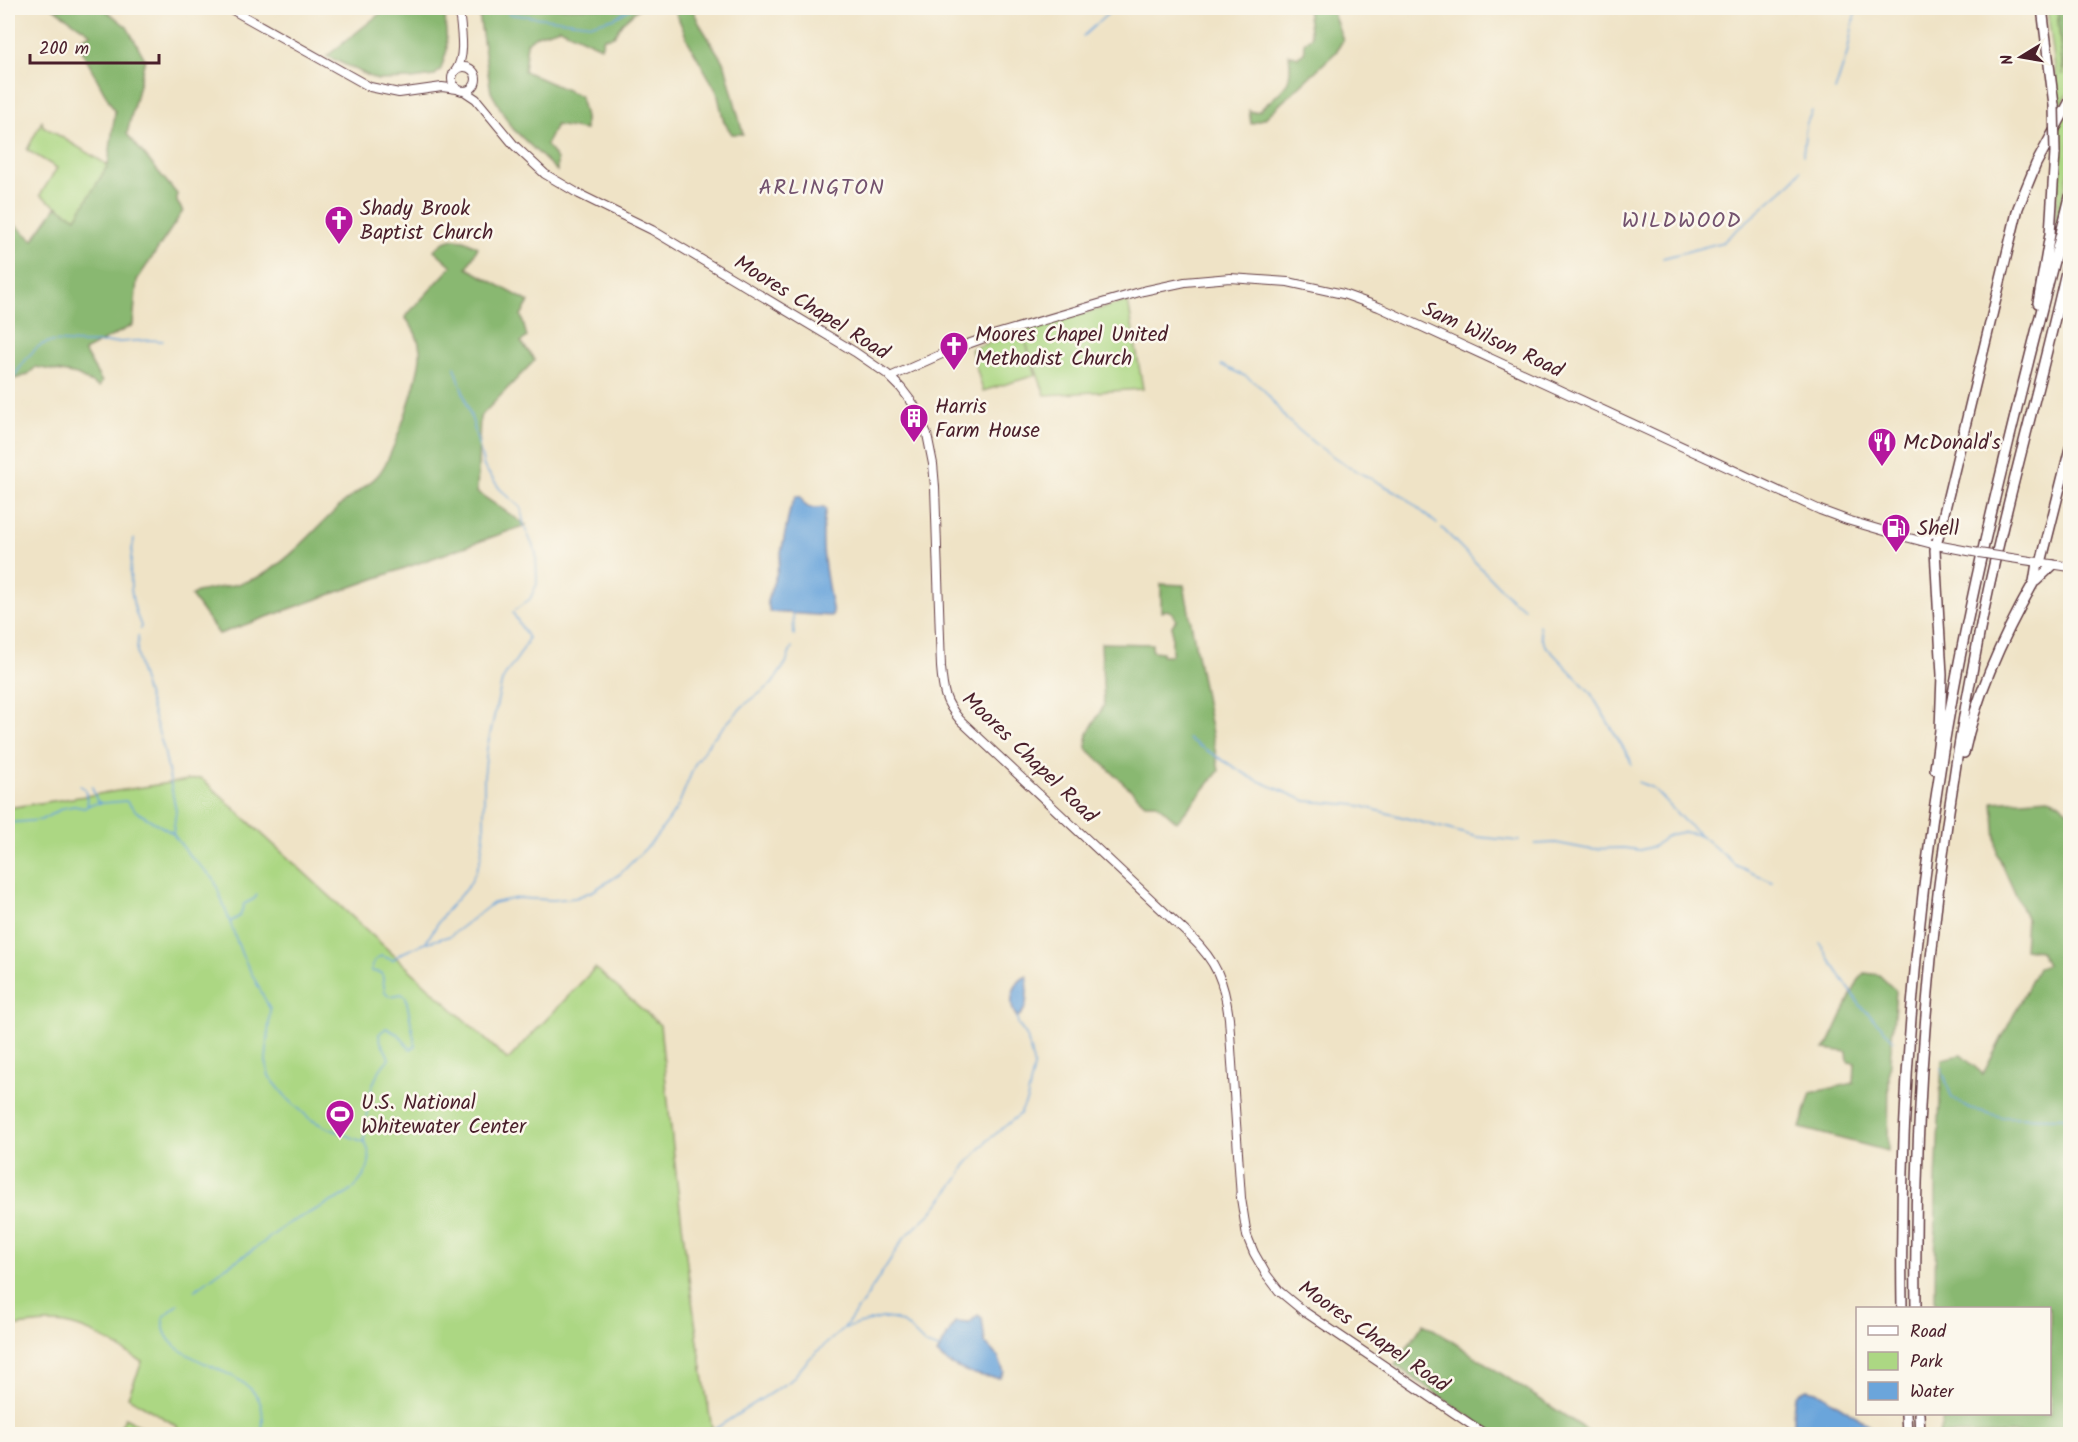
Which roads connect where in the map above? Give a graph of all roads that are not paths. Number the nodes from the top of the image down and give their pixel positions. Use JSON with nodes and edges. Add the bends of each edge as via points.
{"nodes":[{"id":1,"x":229,"y":8,"type":"edge"},
{"id":2,"x":459,"y":8,"type":"edge"},
{"id":3,"x":2042,"y":8,"type":"edge"},
{"id":4,"x":462,"y":53,"type":"junction"},
{"id":5,"x":470,"y":69,"type":"junction"},
{"id":6,"x":454,"y":73,"type":"junction"},
{"id":7,"x":475,"y":83,"type":"junction"},
{"id":8,"x":442,"y":87,"type":"junction"},
{"id":9,"x":460,"y":90,"type":"junction"},
{"id":10,"x":476,"y":99,"type":"junction"},
{"id":11,"x":2070,"y":100,"type":"edge"},
{"id":12,"x":2070,"y":197,"type":"edge"},
{"id":13,"x":2070,"y":254,"type":"edge"},
{"id":14,"x":2070,"y":273,"type":"edge"},
{"id":15,"x":2059,"y":306,"type":"junction"},
{"id":16,"x":890,"y":376,"type":"junction"},
{"id":17,"x":2013,"y":426,"type":"junction"},
{"id":18,"x":2070,"y":448,"type":"edge"},
{"id":19,"x":1943,"y":512,"type":"junction"},
{"id":20,"x":1922,"y":540,"type":"junction"},
{"id":21,"x":1936,"y":545,"type":"junction"},
{"id":22,"x":2039,"y":563,"type":"junction"},
{"id":23,"x":2053,"y":565,"type":"junction"},
{"id":24,"x":2070,"y":567,"type":"edge"},
{"id":25,"x":2034,"y":582,"type":"junction"},
{"id":26,"x":1951,"y":795,"type":"junction"},
{"id":27,"x":1927,"y":870,"type":"junction"},
{"id":28,"x":1902,"y":1307,"type":"edge"},
{"id":29,"x":1916,"y":1307,"type":"edge"},
{"id":30,"x":1906,"y":1415,"type":"edge"},
{"id":31,"x":1919,"y":1415,"type":"edge"},
{"id":32,"x":1485,"y":1434,"type":"edge"},
{"id":33,"x":1906,"y":1434,"type":"edge"},
{"id":34,"x":1920,"y":1434,"type":"edge"}],
"edges":[{"from":1,"to":8,"type":"main road","via":[[370,87],[399,93]]},
{"from":2,"to":4,"type":"main road"},
{"from":3,"to":17,"type":"highway","bridge":true,"via":[[2054,105],[2052,212]]},
{"from":4,"to":5,"type":"main road"},
{"from":4,"to":6,"type":"main road"},
{"from":5,"to":6,"type":"main road","via":[[462,67]]},
{"from":5,"to":7,"type":"main road"},
{"from":6,"to":8,"type":"main road"},
{"from":6,"to":9,"type":"main road","via":[[452,82]]},
{"from":7,"to":9,"type":"main road","via":[[471,89]]},
{"from":7,"to":10,"type":"main road"},
{"from":8,"to":9,"type":"main road"},
{"from":9,"to":10,"type":"main road","name":"Moores Chapel Road"},
{"from":10,"to":16,"type":"main road","name":"Moores Chapel Road","via":[[514,145],[545,174],[652,230]]},
{"from":11,"to":19,"type":"highway","via":[[2018,208]]},
{"from":12,"to":17,"type":"highway"},
{"from":13,"to":15,"type":"highway"},
{"from":14,"to":15,"type":"highway"},
{"from":15,"to":26,"type":"highway","via":[[1991,578]]},
{"from":16,"to":20,"type":"main road","name":"Sam Wilson Road","via":[[968,343],[1143,291],[1209,279],[1288,282],[1379,307],[1820,510]]},
{"from":16,"to":32,"type":"main road","name":"Moores Chapel Road","via":[[914,405],[930,446],[941,667],[948,705],[1190,936],[1218,972],[1229,1018],[1242,1208],[1247,1236],[1260,1266],[1279,1291],[1302,1310]]},
{"from":17,"to":27,"type":"highway","via":[[1965,632]]},
{"from":18,"to":22,"type":"highway"},
{"from":19,"to":20,"type":"highway","via":[[1935,529]]},
{"from":19,"to":21,"type":"highway"},
{"from":20,"to":21,"type":"main road","name":"Sam Wilson Road"},
{"from":21,"to":22,"type":"main road","name":"Sam Wilson Road","bridge":true},
{"from":21,"to":27,"type":"highway","via":[[1942,692]]},
{"from":22,"to":23,"type":"main road","name":"Sam Wilson Road"},
{"from":22,"to":25,"type":"highway"},
{"from":23,"to":24,"type":"main road","name":"Sam Wilson Road"},
{"from":23,"to":25,"type":"highway"},
{"from":25,"to":26,"type":"highway","via":[[1981,690]]},
{"from":26,"to":29,"type":"highway","via":[[1923,1050]]},
{"from":27,"to":28,"type":"highway","via":[[1906,1113]]},
{"from":30,"to":33,"type":"highway"},
{"from":31,"to":34,"type":"highway"}]}
